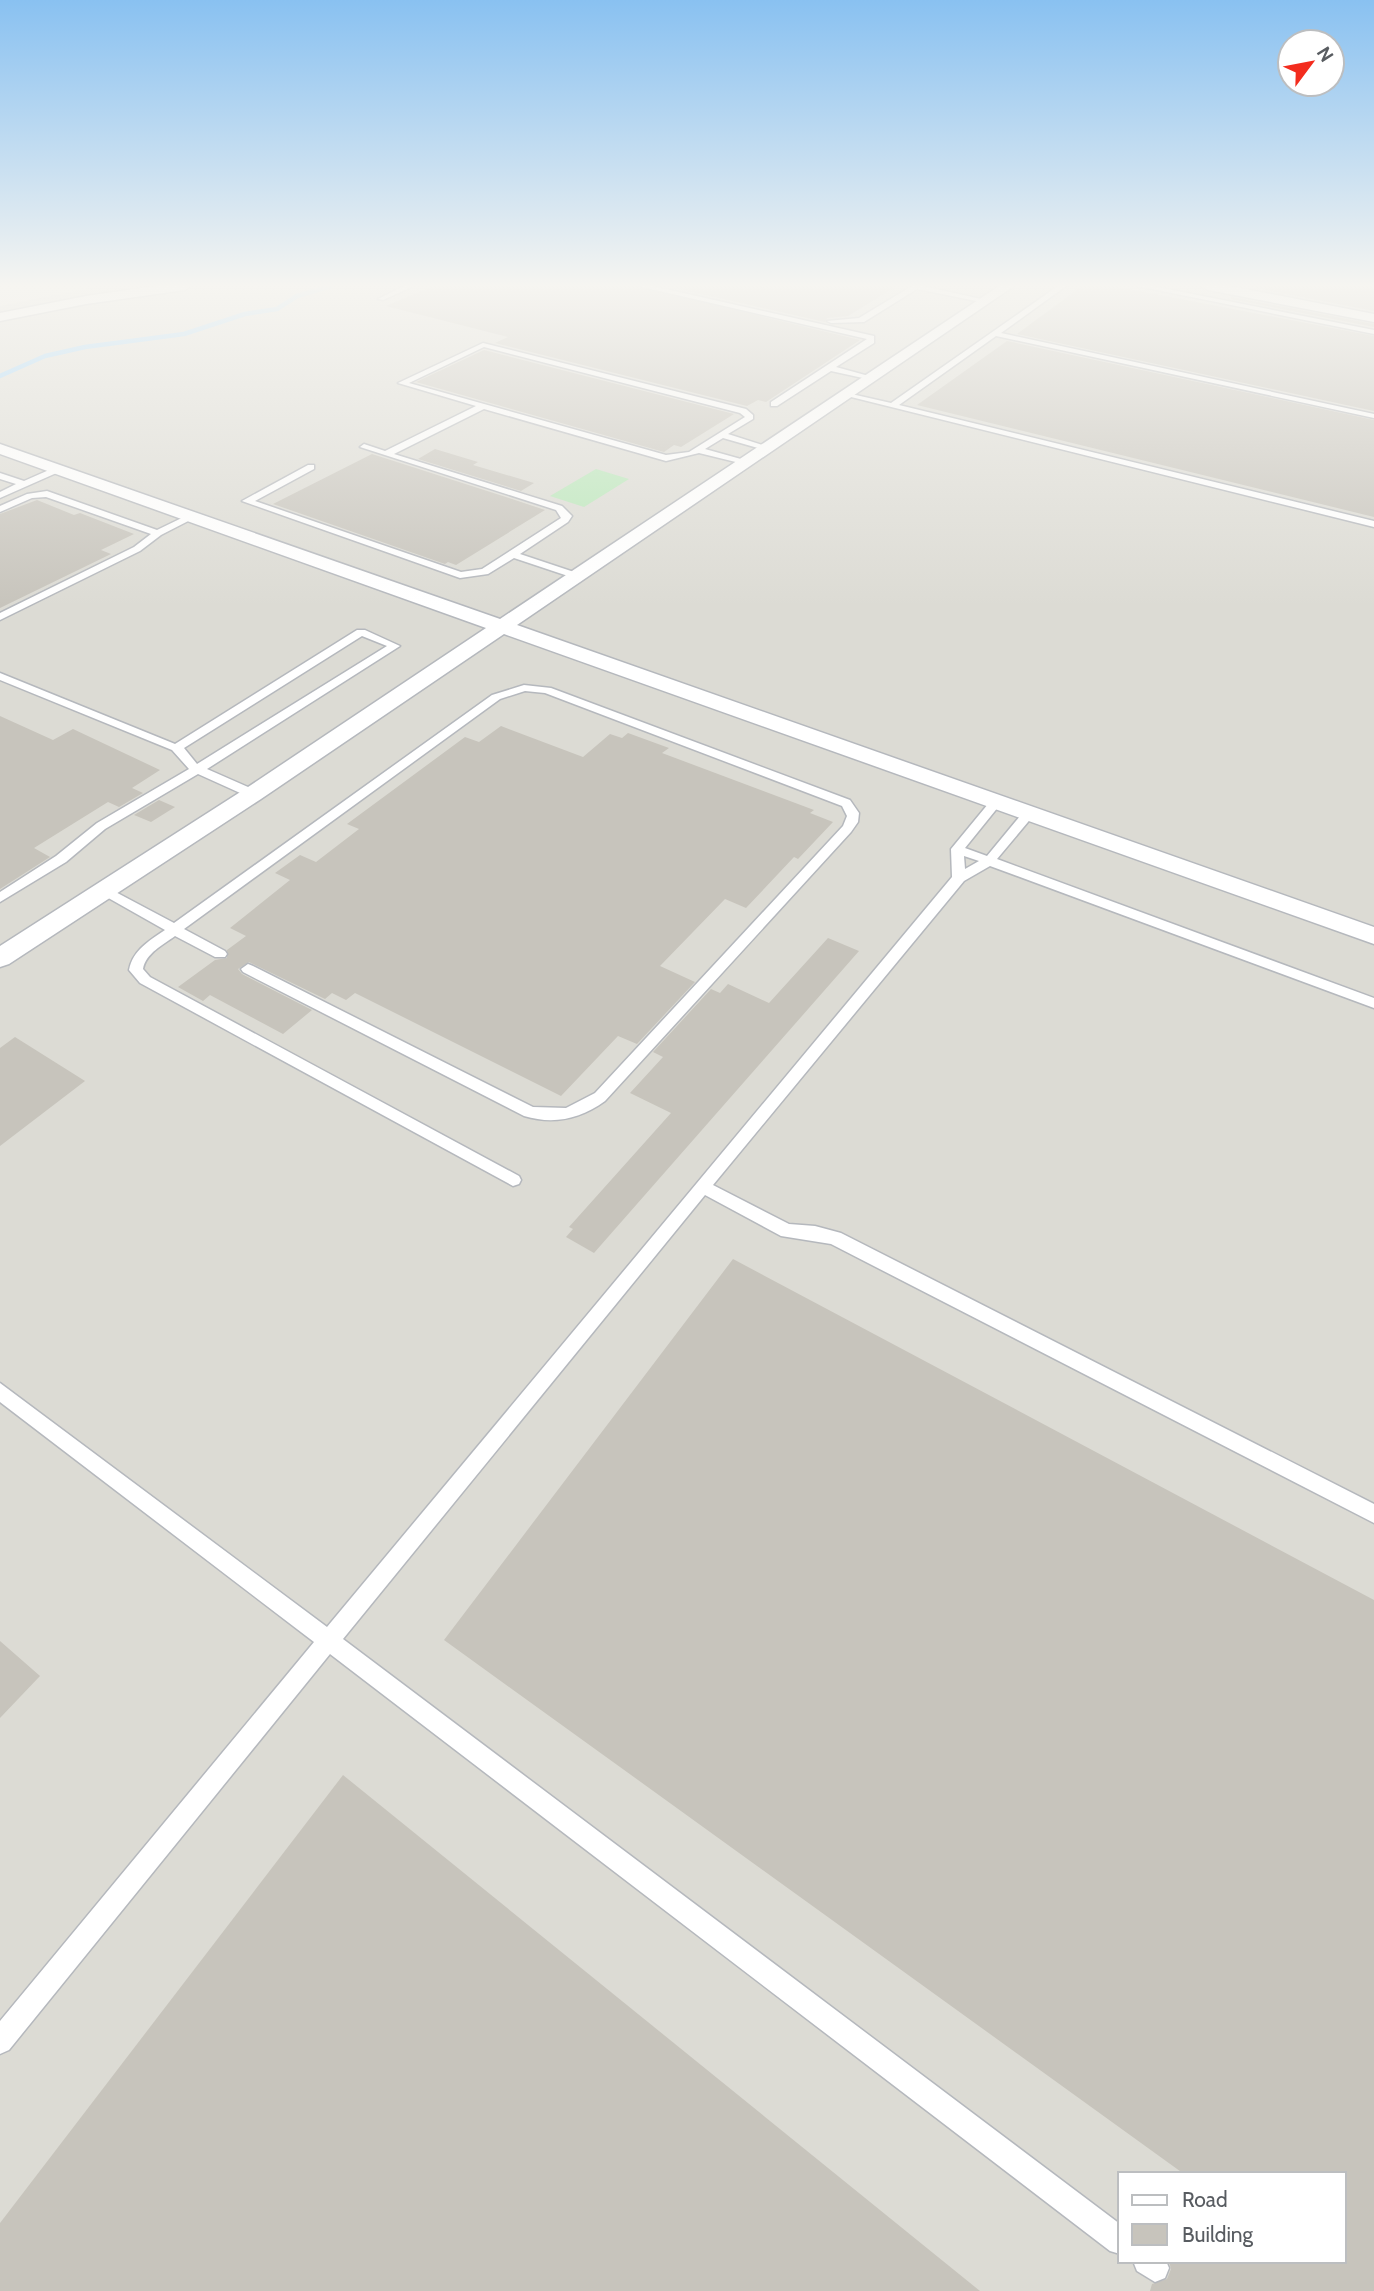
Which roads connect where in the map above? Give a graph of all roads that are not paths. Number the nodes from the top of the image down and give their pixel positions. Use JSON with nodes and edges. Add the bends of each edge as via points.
{"nodes":[{"id":1,"x":435,"y":393,"type":"edge"},
{"id":2,"x":668,"y":393,"type":"edge"},
{"id":3,"x":791,"y":393,"type":"edge"},
{"id":4,"x":850,"y":393,"type":"edge"},
{"id":5,"x":912,"y":393,"type":"edge"},
{"id":6,"x":1267,"y":393,"type":"edge"},
{"id":7,"x":847,"y":395,"type":"junction"},
{"id":8,"x":774,"y":404,"type":"dead end"},
{"id":9,"x":893,"y":406,"type":"junction"},
{"id":10,"x":481,"y":407,"type":"junction"},
{"id":11,"x":1374,"y":416,"type":"edge"},
{"id":12,"x":722,"y":435,"type":"junction"},
{"id":13,"x":365,"y":447,"type":"dead end"},
{"id":14,"x":768,"y":448,"type":"junction"},
{"id":15,"x":0,"y":449,"type":"edge"},
{"id":16,"x":698,"y":450,"type":"junction"},
{"id":17,"x":386,"y":454,"type":"junction"},
{"id":18,"x":745,"y":463,"type":"junction"},
{"id":19,"x":311,"y":467,"type":"dead end"},
{"id":20,"x":58,"y":469,"type":"junction"},
{"id":21,"x":0,"y":476,"type":"edge"},
{"id":22,"x":24,"y":484,"type":"junction"},
{"id":23,"x":0,"y":495,"type":"edge"},
{"id":24,"x":0,"y":509,"type":"edge"},
{"id":25,"x":193,"y":516,"type":"junction"},
{"id":26,"x":1374,"y":524,"type":"edge"},
{"id":27,"x":158,"y":533,"type":"junction"},
{"id":28,"x":512,"y":554,"type":"junction"},
{"id":29,"x":577,"y":576,"type":"junction"},
{"id":30,"x":0,"y":617,"type":"edge"},
{"id":31,"x":503,"y":626,"type":"junction"},
{"id":32,"x":0,"y":676,"type":"edge"},
{"id":33,"x":176,"y":748,"type":"junction"},
{"id":34,"x":198,"y":769,"type":"junction"},
{"id":35,"x":253,"y":794,"type":"junction"},
{"id":36,"x":997,"y":801,"type":"junction"},
{"id":37,"x":1029,"y":813,"type":"junction"},
{"id":38,"x":957,"y":849,"type":"junction"},
{"id":39,"x":989,"y":861,"type":"junction"},
{"id":40,"x":959,"y":878,"type":"junction"},
{"id":41,"x":103,"y":891,"type":"junction"},
{"id":42,"x":0,"y":898,"type":"edge"},
{"id":43,"x":175,"y":929,"type":"junction"},
{"id":44,"x":1374,"y":936,"type":"edge"},
{"id":45,"x":220,"y":954,"type":"dead end"},
{"id":46,"x":0,"y":958,"type":"edge"},
{"id":47,"x":248,"y":969,"type":"dead end"},
{"id":48,"x":1374,"y":1003,"type":"edge"},
{"id":49,"x":513,"y":1180,"type":"dead end"},
{"id":50,"x":704,"y":1188,"type":"junction"},
{"id":51,"x":0,"y":1391,"type":"edge"},
{"id":52,"x":1374,"y":1514,"type":"edge"},
{"id":53,"x":329,"y":1640,"type":"junction"},
{"id":54,"x":0,"y":2041,"type":"edge"},
{"id":55,"x":1118,"y":2239,"type":"edge"}],
"edges":[{"from":1,"to":10,"type":"lane"},
{"from":2,"to":12,"type":"lane","via":[[750,415]]},
{"from":3,"to":8,"type":"lane"},
{"from":4,"to":7,"type":"street"},
{"from":5,"to":9,"type":"lane"},
{"from":6,"to":11,"type":"lane"},
{"from":7,"to":9,"type":"lane"},
{"from":7,"to":14,"type":"street"},
{"from":9,"to":26,"type":"lane"},
{"from":10,"to":16,"type":"lane","via":[[659,456],[680,457]]},
{"from":10,"to":17,"type":"lane"},
{"from":12,"to":14,"type":"lane"},
{"from":12,"to":16,"type":"lane"},
{"from":13,"to":17,"type":"lane"},
{"from":14,"to":18,"type":"street"},
{"from":15,"to":20,"type":"street"},
{"from":16,"to":18,"type":"lane"},
{"from":17,"to":28,"type":"lane","via":[[565,511],[565,520]]},
{"from":18,"to":29,"type":"street"},
{"from":19,"to":28,"type":"lane","via":[[247,501],[460,575],[485,572]]},
{"from":20,"to":22,"type":"lane"},
{"from":20,"to":25,"type":"street"},
{"from":21,"to":22,"type":"lane"},
{"from":22,"to":23,"type":"lane"},
{"from":24,"to":27,"type":"lane","via":[[47,494]]},
{"from":25,"to":27,"type":"lane"},
{"from":25,"to":31,"type":"street"},
{"from":27,"to":30,"type":"lane","via":[[137,550]]},
{"from":28,"to":29,"type":"lane"},
{"from":29,"to":31,"type":"street"},
{"from":31,"to":35,"type":"street"},
{"from":31,"to":36,"type":"street"},
{"from":32,"to":33,"type":"lane"},
{"from":33,"to":34,"type":"lane","via":[[185,762]]},
{"from":33,"to":34,"type":"lane","via":[[361,632],[395,646]]},
{"from":34,"to":35,"type":"lane"},
{"from":34,"to":42,"type":"lane","via":[[101,826],[61,859]]},
{"from":35,"to":41,"type":"street"},
{"from":36,"to":37,"type":"street"},
{"from":36,"to":38,"type":"lane"},
{"from":37,"to":39,"type":"lane"},
{"from":37,"to":44,"type":"street"},
{"from":38,"to":39,"type":"lane"},
{"from":38,"to":40,"type":"lane"},
{"from":39,"to":40,"type":"lane"},
{"from":39,"to":48,"type":"lane"},
{"from":40,"to":50,"type":"lane"},
{"from":41,"to":43,"type":"lane"},
{"from":41,"to":46,"type":"street"},
{"from":43,"to":45,"type":"lane"},
{"from":43,"to":47,"type":"lane","via":[[496,697],[513,690],[547,690],[840,799],[853,813],[847,829],[609,1087],[576,1112],[545,1116],[529,1112]]},
{"from":43,"to":49,"type":"lane","via":[[138,960],[136,970],[145,980]]},
{"from":50,"to":52,"type":"lane","via":[[787,1231],[835,1238]]},
{"from":50,"to":53,"type":"lane"},
{"from":51,"to":53,"type":"lane"},
{"from":53,"to":54,"type":"lane"},
{"from":53,"to":55,"type":"lane"}]}
